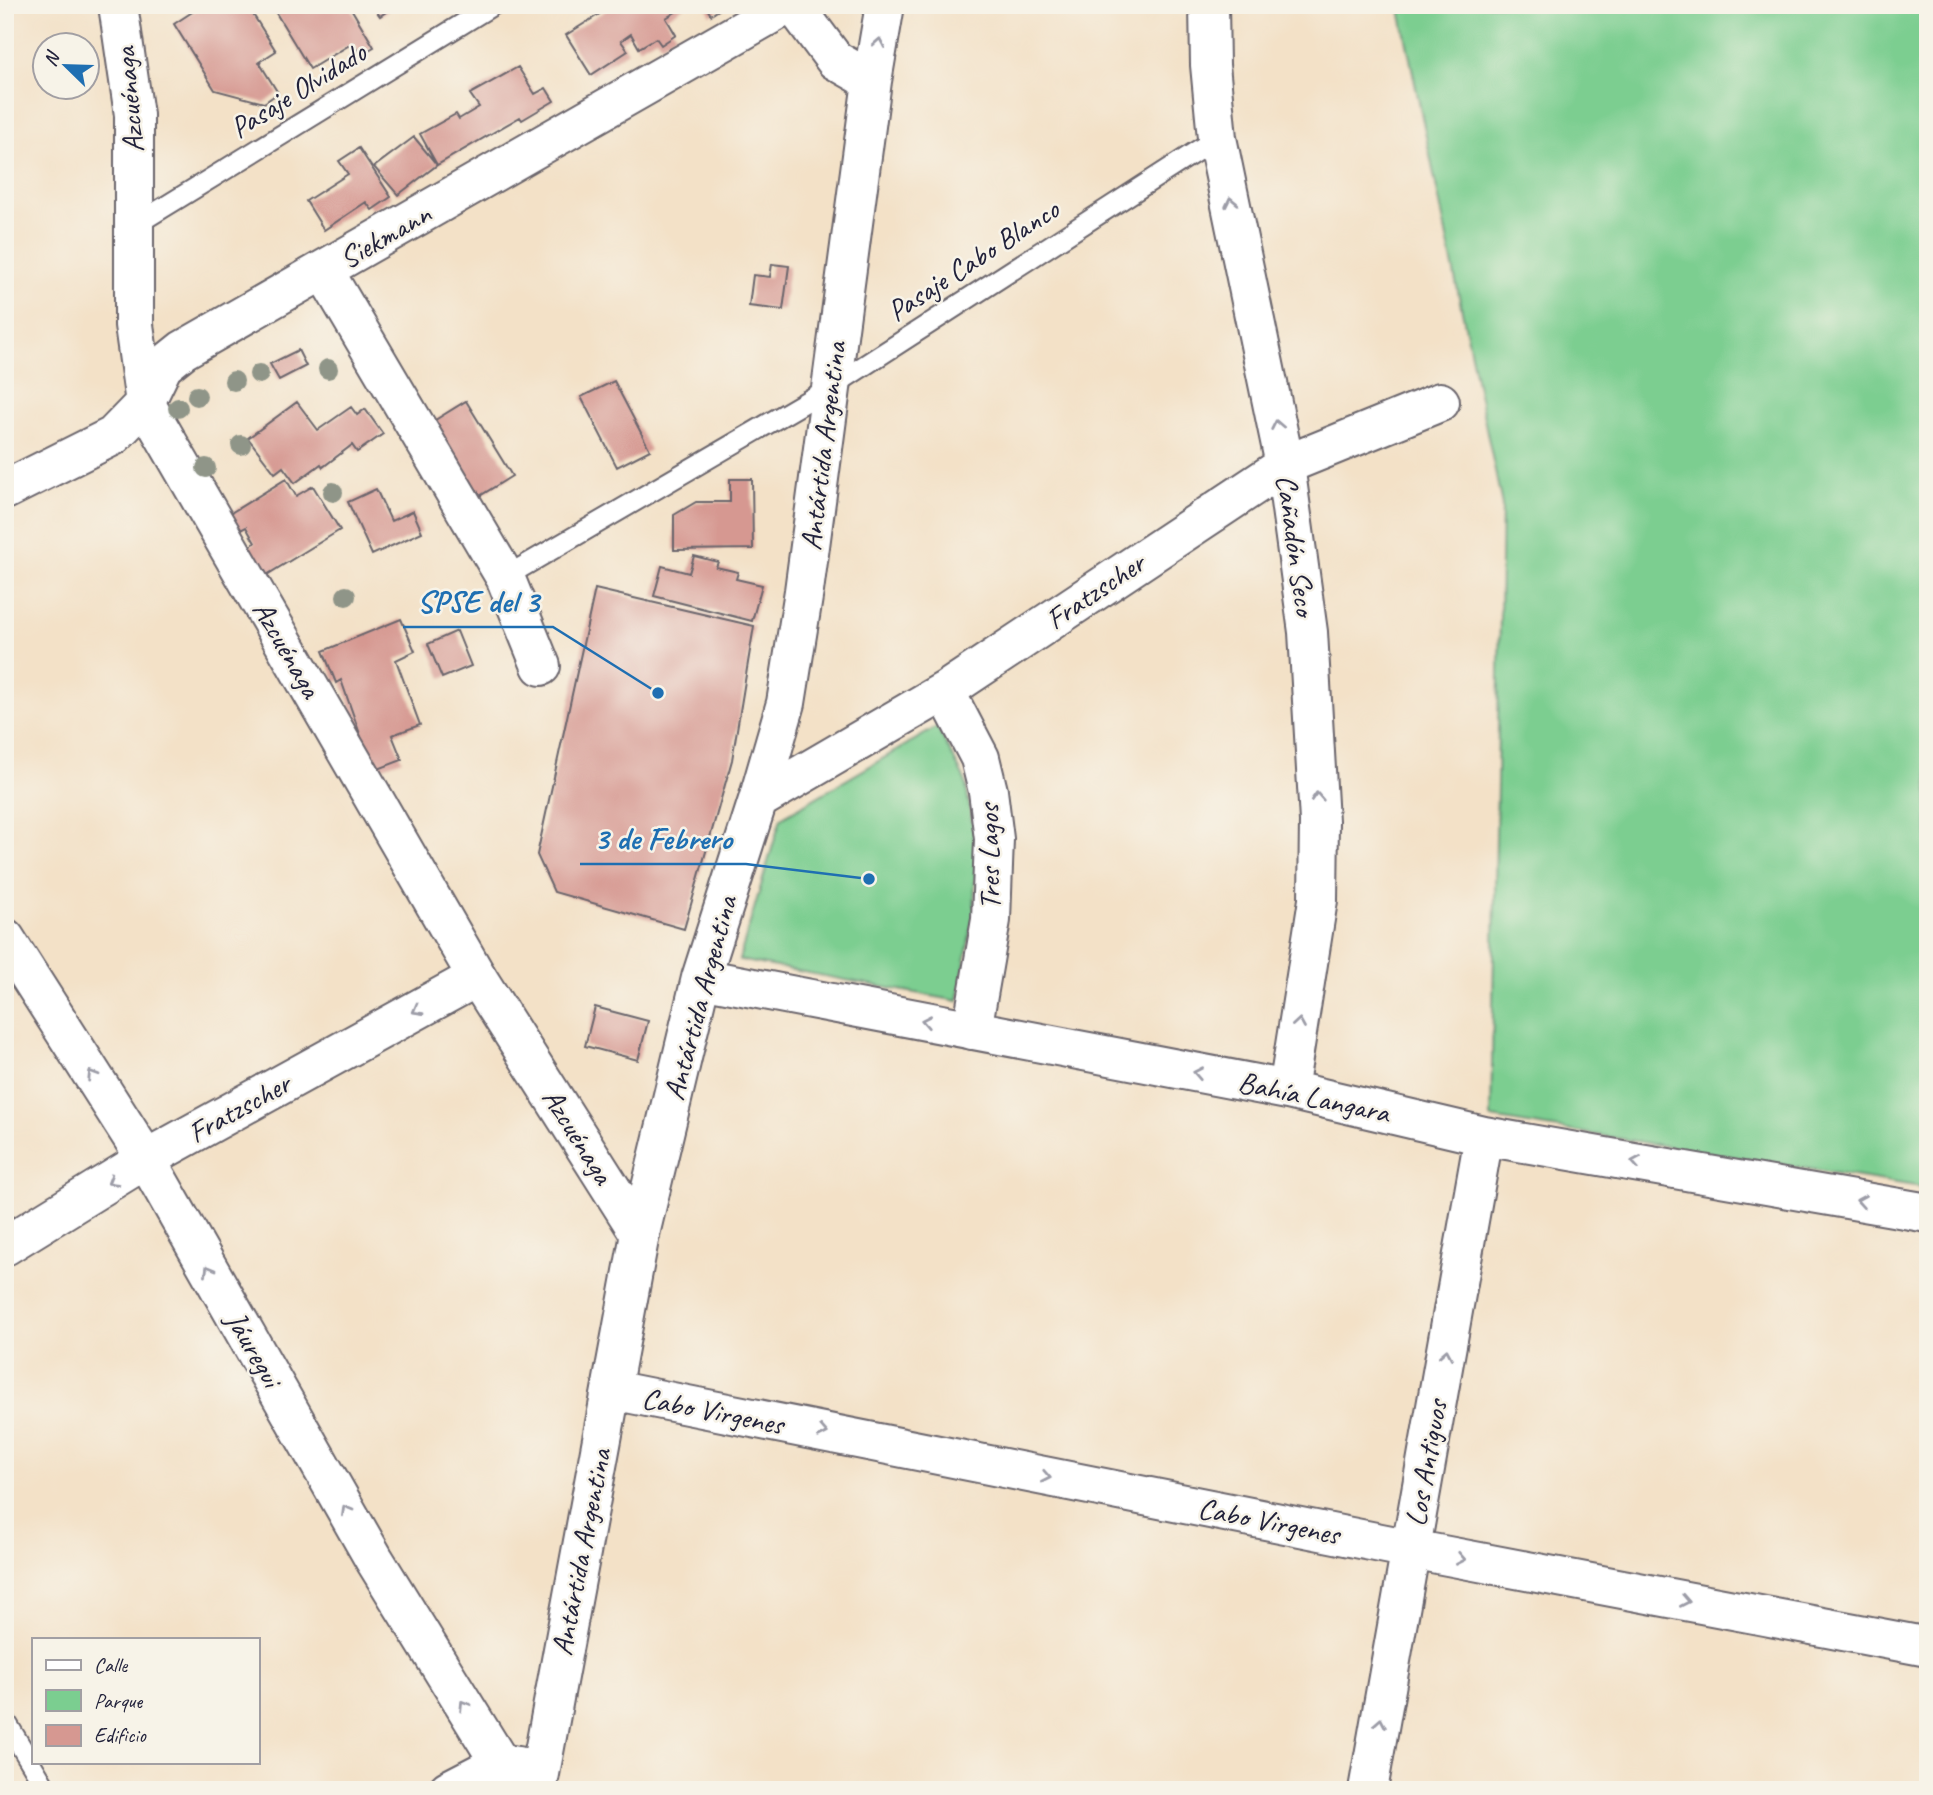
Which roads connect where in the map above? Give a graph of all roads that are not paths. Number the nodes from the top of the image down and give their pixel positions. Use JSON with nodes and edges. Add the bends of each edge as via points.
{"nodes":[{"id":1,"x":118,"y":5,"type":"edge"},
{"id":2,"x":493,"y":5,"type":"edge"},
{"id":3,"x":788,"y":5,"type":"edge"},
{"id":4,"x":794,"y":5,"type":"edge"},
{"id":5,"x":885,"y":5,"type":"edge"},
{"id":6,"x":1209,"y":5,"type":"edge"},
{"id":7,"x":872,"y":81,"type":"junction"},
{"id":8,"x":1217,"y":138,"type":"junction"},
{"id":9,"x":135,"y":225,"type":"junction"},
{"id":10,"x":324,"y":271,"type":"junction"},
{"id":11,"x":831,"y":387,"type":"junction"},
{"id":12,"x":1440,"y":402,"type":"dead end"},
{"id":13,"x":145,"y":403,"type":"junction"},
{"id":14,"x":1284,"y":465,"type":"junction"},
{"id":15,"x":5,"y":490,"type":"edge"},
{"id":16,"x":505,"y":577,"type":"junction"},
{"id":17,"x":541,"y":666,"type":"dead end"},
{"id":18,"x":945,"y":691,"type":"junction"},
{"id":19,"x":758,"y":800,"type":"junction"},
{"id":20,"x":5,"y":938,"type":"edge"},
{"id":21,"x":477,"y":977,"type":"junction"},
{"id":22,"x":701,"y":978,"type":"junction"},
{"id":23,"x":972,"y":1030,"type":"junction"},
{"id":24,"x":1288,"y":1090,"type":"junction"},
{"id":25,"x":1484,"y":1136,"type":"junction"},
{"id":26,"x":146,"y":1160,"type":"junction"},
{"id":27,"x":1928,"y":1213,"type":"edge"},
{"id":28,"x":640,"y":1234,"type":"junction"},
{"id":29,"x":5,"y":1246,"type":"edge"},
{"id":30,"x":612,"y":1390,"type":"junction"},
{"id":31,"x":1411,"y":1549,"type":"junction"},
{"id":32,"x":1928,"y":1647,"type":"edge"},
{"id":33,"x":5,"y":1720,"type":"edge"},
{"id":34,"x":499,"y":1763,"type":"junction"},
{"id":35,"x":538,"y":1780,"type":"edge"},
{"id":36,"x":47,"y":1790,"type":"edge"},
{"id":37,"x":449,"y":1790,"type":"edge"},
{"id":38,"x":1368,"y":1790,"type":"edge"}],
"edges":[{"from":1,"to":9,"type":"street","name":"Azcuénaga","via":[[134,115]]},
{"from":2,"to":9,"type":"lane","name":"Pasaje Olvidado"},
{"from":3,"to":10,"type":"street","name":"Siekmann"},
{"from":4,"to":7,"type":"street","via":[[835,60]]},
{"from":7,"to":5,"type":"street","name":"Antártida Argentina","one_way":true},
{"from":6,"to":8,"type":"street","name":"Cañadón Seco"},
{"from":7,"to":11,"type":"street","name":"Antártida Argentina"},
{"from":8,"to":11,"type":"lane","name":"Pasaje Cabo Blanco"},
{"from":14,"to":8,"type":"street","name":"Cañadón Seco","one_way":true},
{"from":9,"to":13,"type":"street","name":"Azcuénaga","via":[[134,325]]},
{"from":10,"to":13,"type":"street","name":"Siekmann","via":[[183,350],[163,366]]},
{"from":10,"to":16,"type":"street"},
{"from":11,"to":16,"type":"lane","name":"Pasaje Cabo Blanco"},
{"from":11,"to":19,"type":"street","name":"Antártida Argentina","via":[[786,703]]},
{"from":12,"to":14,"type":"street","name":"Fratzscher"},
{"from":13,"to":15,"type":"street","name":"Siekmann","via":[[113,436]]},
{"from":13,"to":21,"type":"street","name":"Azcuénaga"},
{"from":14,"to":18,"type":"street","name":"Fratzscher"},
{"from":24,"to":14,"type":"street","name":"Cañadón Seco","one_way":true,"via":[[1318,900],[1319,821],[1308,632]]},
{"from":16,"to":17,"type":"street"},
{"from":18,"to":19,"type":"street","name":"Fratzscher"},
{"from":18,"to":23,"type":"street","name":"Tres Lagos","via":[[980,758],[994,838],[991,920]]},
{"from":19,"to":22,"type":"street","name":"Antártida Argentina"},
{"from":26,"to":20,"type":"street","name":"Jáuregui","one_way":true},
{"from":21,"to":26,"type":"street","name":"Fratzscher","one_way":true},
{"from":21,"to":28,"type":"street","name":"Azcuénaga"},
{"from":23,"to":22,"type":"street","name":"Bahía Langara","one_way":true},
{"from":22,"to":28,"type":"street","name":"Antártida Argentina"},
{"from":24,"to":23,"type":"street","name":"Bahía Langara","one_way":true},
{"from":24,"to":25,"type":"street","name":"Bahía Langara"},
{"from":27,"to":25,"type":"street","name":"Bahía Langara","one_way":true},
{"from":31,"to":25,"type":"street","name":"Los Antiguos","one_way":true},
{"from":26,"to":29,"type":"street","name":"Fratzscher","one_way":true},
{"from":34,"to":26,"type":"street","name":"Jáuregui","one_way":true,"via":[[374,1559]]},
{"from":28,"to":30,"type":"street","name":"Antártida Argentina"},
{"from":30,"to":31,"type":"street","name":"Cabo Virgenes","one_way":true},
{"from":30,"to":35,"type":"street","name":"Antártida Argentina"},
{"from":31,"to":32,"type":"street","name":"Cabo Virgenes","one_way":true},
{"from":38,"to":31,"type":"street","name":"Los Antiguos","one_way":true},
{"from":33,"to":36,"type":"lane"},
{"from":34,"to":35,"type":"street"},
{"from":34,"to":37,"type":"street"}]}
